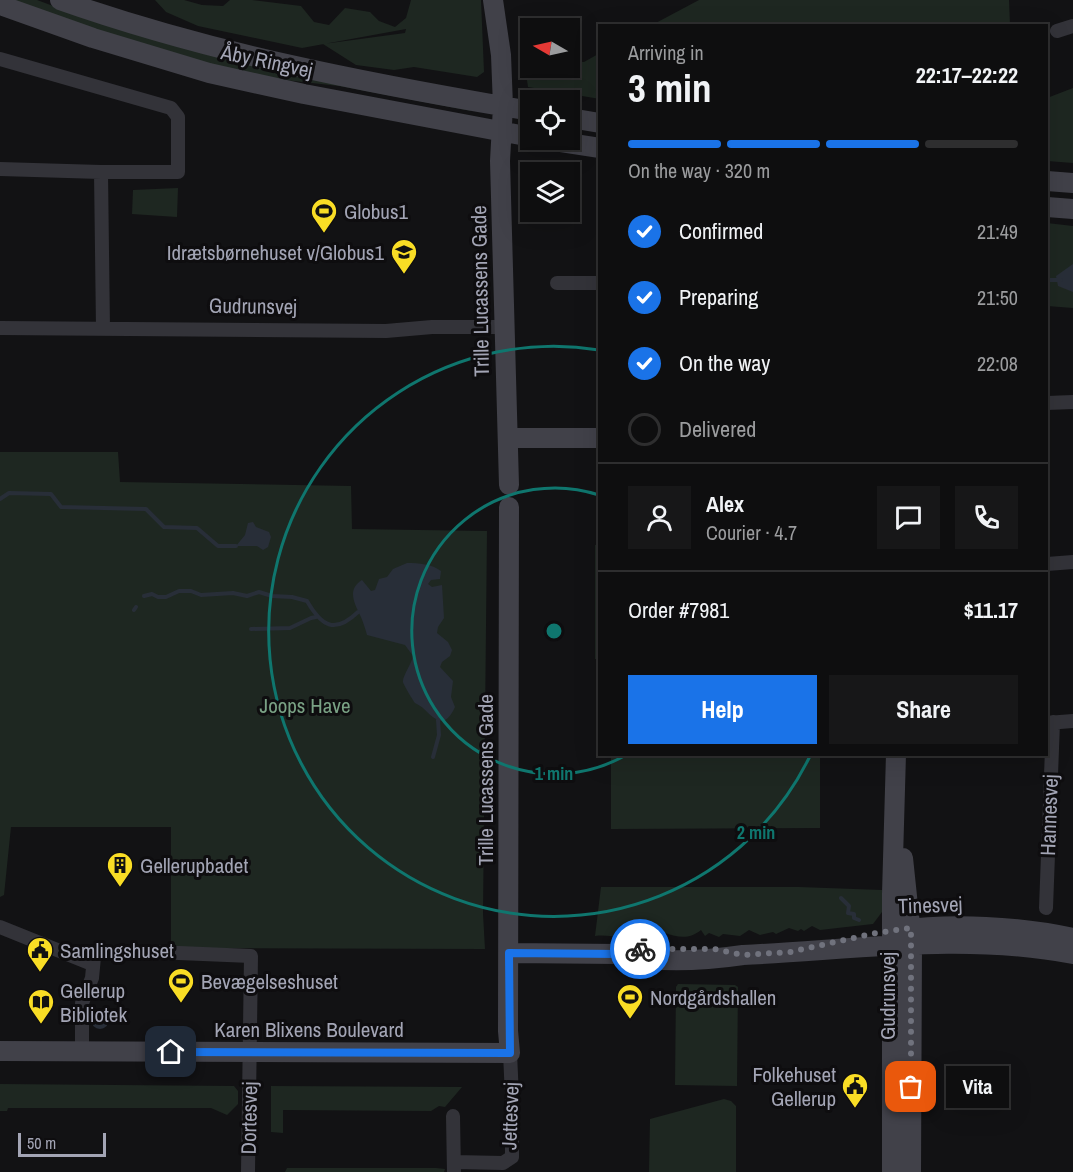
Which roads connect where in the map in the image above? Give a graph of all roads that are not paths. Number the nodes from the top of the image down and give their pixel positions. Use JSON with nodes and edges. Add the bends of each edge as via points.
{"nodes":[{"id":1,"x":60,"y":0,"type":"edge"},
{"id":2,"x":493,"y":0,"type":"edge"},
{"id":3,"x":0,"y":5,"type":"edge"},
{"id":4,"x":1073,"y":26,"type":"edge"},
{"id":5,"x":1056,"y":31,"type":"dead end"},
{"id":6,"x":0,"y":59,"type":"edge"},
{"id":7,"x":503,"y":106,"type":"junction"},
{"id":8,"x":520,"y":109,"type":"edge"},
{"id":9,"x":580,"y":120,"type":"edge"},
{"id":10,"x":598,"y":123,"type":"edge"},
{"id":11,"x":502,"y":131,"type":"junction"},
{"id":12,"x":520,"y":134,"type":"edge"},
{"id":13,"x":580,"y":145,"type":"edge"},
{"id":14,"x":598,"y":148,"type":"edge"},
{"id":15,"x":0,"y":169,"type":"edge"},
{"id":16,"x":101,"y":172,"type":"junction"},
{"id":17,"x":1048,"y":181,"type":"edge"},
{"id":18,"x":1073,"y":183,"type":"edge"},
{"id":19,"x":1048,"y":207,"type":"edge"},
{"id":20,"x":1073,"y":209,"type":"edge"},
{"id":21,"x":557,"y":283,"type":"dead end"},
{"id":22,"x":598,"y":283,"type":"edge"},
{"id":23,"x":505,"y":327,"type":"junction"},
{"id":24,"x":0,"y":328,"type":"edge"},
{"id":25,"x":103,"y":328,"type":"junction"},
{"id":26,"x":1073,"y":402,"type":"edge"},
{"id":27,"x":1048,"y":403,"type":"edge"},
{"id":28,"x":508,"y":438,"type":"junction"},
{"id":29,"x":598,"y":438,"type":"edge"},
{"id":30,"x":509,"y":485,"type":"dead end"},
{"id":31,"x":509,"y":507,"type":"dead end"},
{"id":32,"x":1073,"y":562,"type":"edge"},
{"id":33,"x":1048,"y":564,"type":"edge"},
{"id":34,"x":1073,"y":721,"type":"edge"},
{"id":35,"x":1050,"y":722,"type":"edge"},
{"id":36,"x":896,"y":756,"type":"edge"},
{"id":37,"x":1046,"y":908,"type":"dead end"},
{"id":38,"x":0,"y":927,"type":"edge"},
{"id":39,"x":902,"y":937,"type":"junction"},
{"id":40,"x":1073,"y":938,"type":"edge"},
{"id":41,"x":509,"y":953,"type":"junction"},
{"id":42,"x":1073,"y":954,"type":"edge"},
{"id":43,"x":92,"y":964,"type":"junction"},
{"id":44,"x":894,"y":1004,"type":"junction"},
{"id":45,"x":0,"y":1051,"type":"edge"},
{"id":46,"x":82,"y":1052,"type":"junction"},
{"id":47,"x":250,"y":1053,"type":"junction"},
{"id":48,"x":510,"y":1053,"type":"junction"},
{"id":49,"x":453,"y":1116,"type":"dead end"},
{"id":50,"x":454,"y":1167,"type":"edge"},
{"id":51,"x":248,"y":1172,"type":"edge"},
{"id":52,"x":892,"y":1172,"type":"edge"},
{"id":53,"x":911,"y":1172,"type":"edge"}],
"edges":[{"from":1,"to":7,"type":"street","name":"Åby Ringvej","via":[[121,21],[276,63]]},
{"from":2,"to":7,"type":"street","name":"Trille Lucassens Gade"},
{"from":3,"to":11,"type":"street","name":"Åby Ringvej","via":[[209,73]]},
{"from":4,"to":5,"type":"street"},
{"from":6,"to":16,"type":"street","via":[[171,108],[178,117],[178,172]]},
{"from":7,"to":8,"type":"street","name":"Åby Ringvej"},
{"from":7,"to":11,"type":"street","name":"Trille Lucassens Gade"},
{"from":9,"to":10,"type":"street"},
{"from":11,"to":12,"type":"street","name":"Åby Ringvej"},
{"from":11,"to":23,"type":"street","name":"Trille Lucassens Gade"},
{"from":13,"to":14,"type":"street"},
{"from":15,"to":16,"type":"street"},
{"from":16,"to":25,"type":"street"},
{"from":17,"to":18,"type":"street"},
{"from":19,"to":20,"type":"street"},
{"from":21,"to":22,"type":"street"},
{"from":23,"to":25,"type":"street","name":"Gudrunsvej","via":[[386,331]]},
{"from":23,"to":28,"type":"street","name":"Trille Lucassens Gade"},
{"from":24,"to":25,"type":"street","name":"Gudrunsvej"},
{"from":26,"to":27,"type":"street"},
{"from":28,"to":29,"type":"street"},
{"from":28,"to":30,"type":"street","name":"Trille Lucassens Gade"},
{"from":31,"to":41,"type":"street","name":"Trille Lucassens Gade"},
{"from":32,"to":33,"type":"street"},
{"from":34,"to":35,"type":"street"},
{"from":35,"to":37,"type":"street","name":"Hannesvej"},
{"from":36,"to":39,"type":"street","name":"Gudrunsvej"},
{"from":38,"to":43,"type":"street"},
{"from":39,"to":40,"type":"street","name":"Tinesvej","via":[[1012,928]]},
{"from":39,"to":41,"type":"street","name":"Tinesvej","via":[[743,955],[703,949],[640,949],[619,954]]},
{"from":39,"to":42,"type":"street","name":"Tinesvej"},
{"from":39,"to":44,"type":"street","name":"Gudrunsvej"},
{"from":41,"to":48,"type":"street","name":"Trille Lucassens Gade"},
{"from":43,"to":46,"type":"street","via":[[92,978],[82,1003]]},
{"from":43,"to":47,"type":"street","name":"Dortesvej","via":[[99,953],[251,956]]},
{"from":44,"to":52,"type":"street","name":"Gudrunsvej"},
{"from":44,"to":53,"type":"street","name":"Gudrunsvej"},
{"from":45,"to":46,"type":"street","name":"Karen Blixens Boulevard"},
{"from":46,"to":47,"type":"street","name":"Karen Blixens Boulevard"},
{"from":47,"to":48,"type":"street","name":"Karen Blixens Boulevard"},
{"from":47,"to":51,"type":"street","name":"Dortesvej"},
{"from":48,"to":50,"type":"street","name":"Jettesvej","via":[[512,1157],[503,1163]]},
{"from":49,"to":50,"type":"street","name":"Jettesvej"}]}
